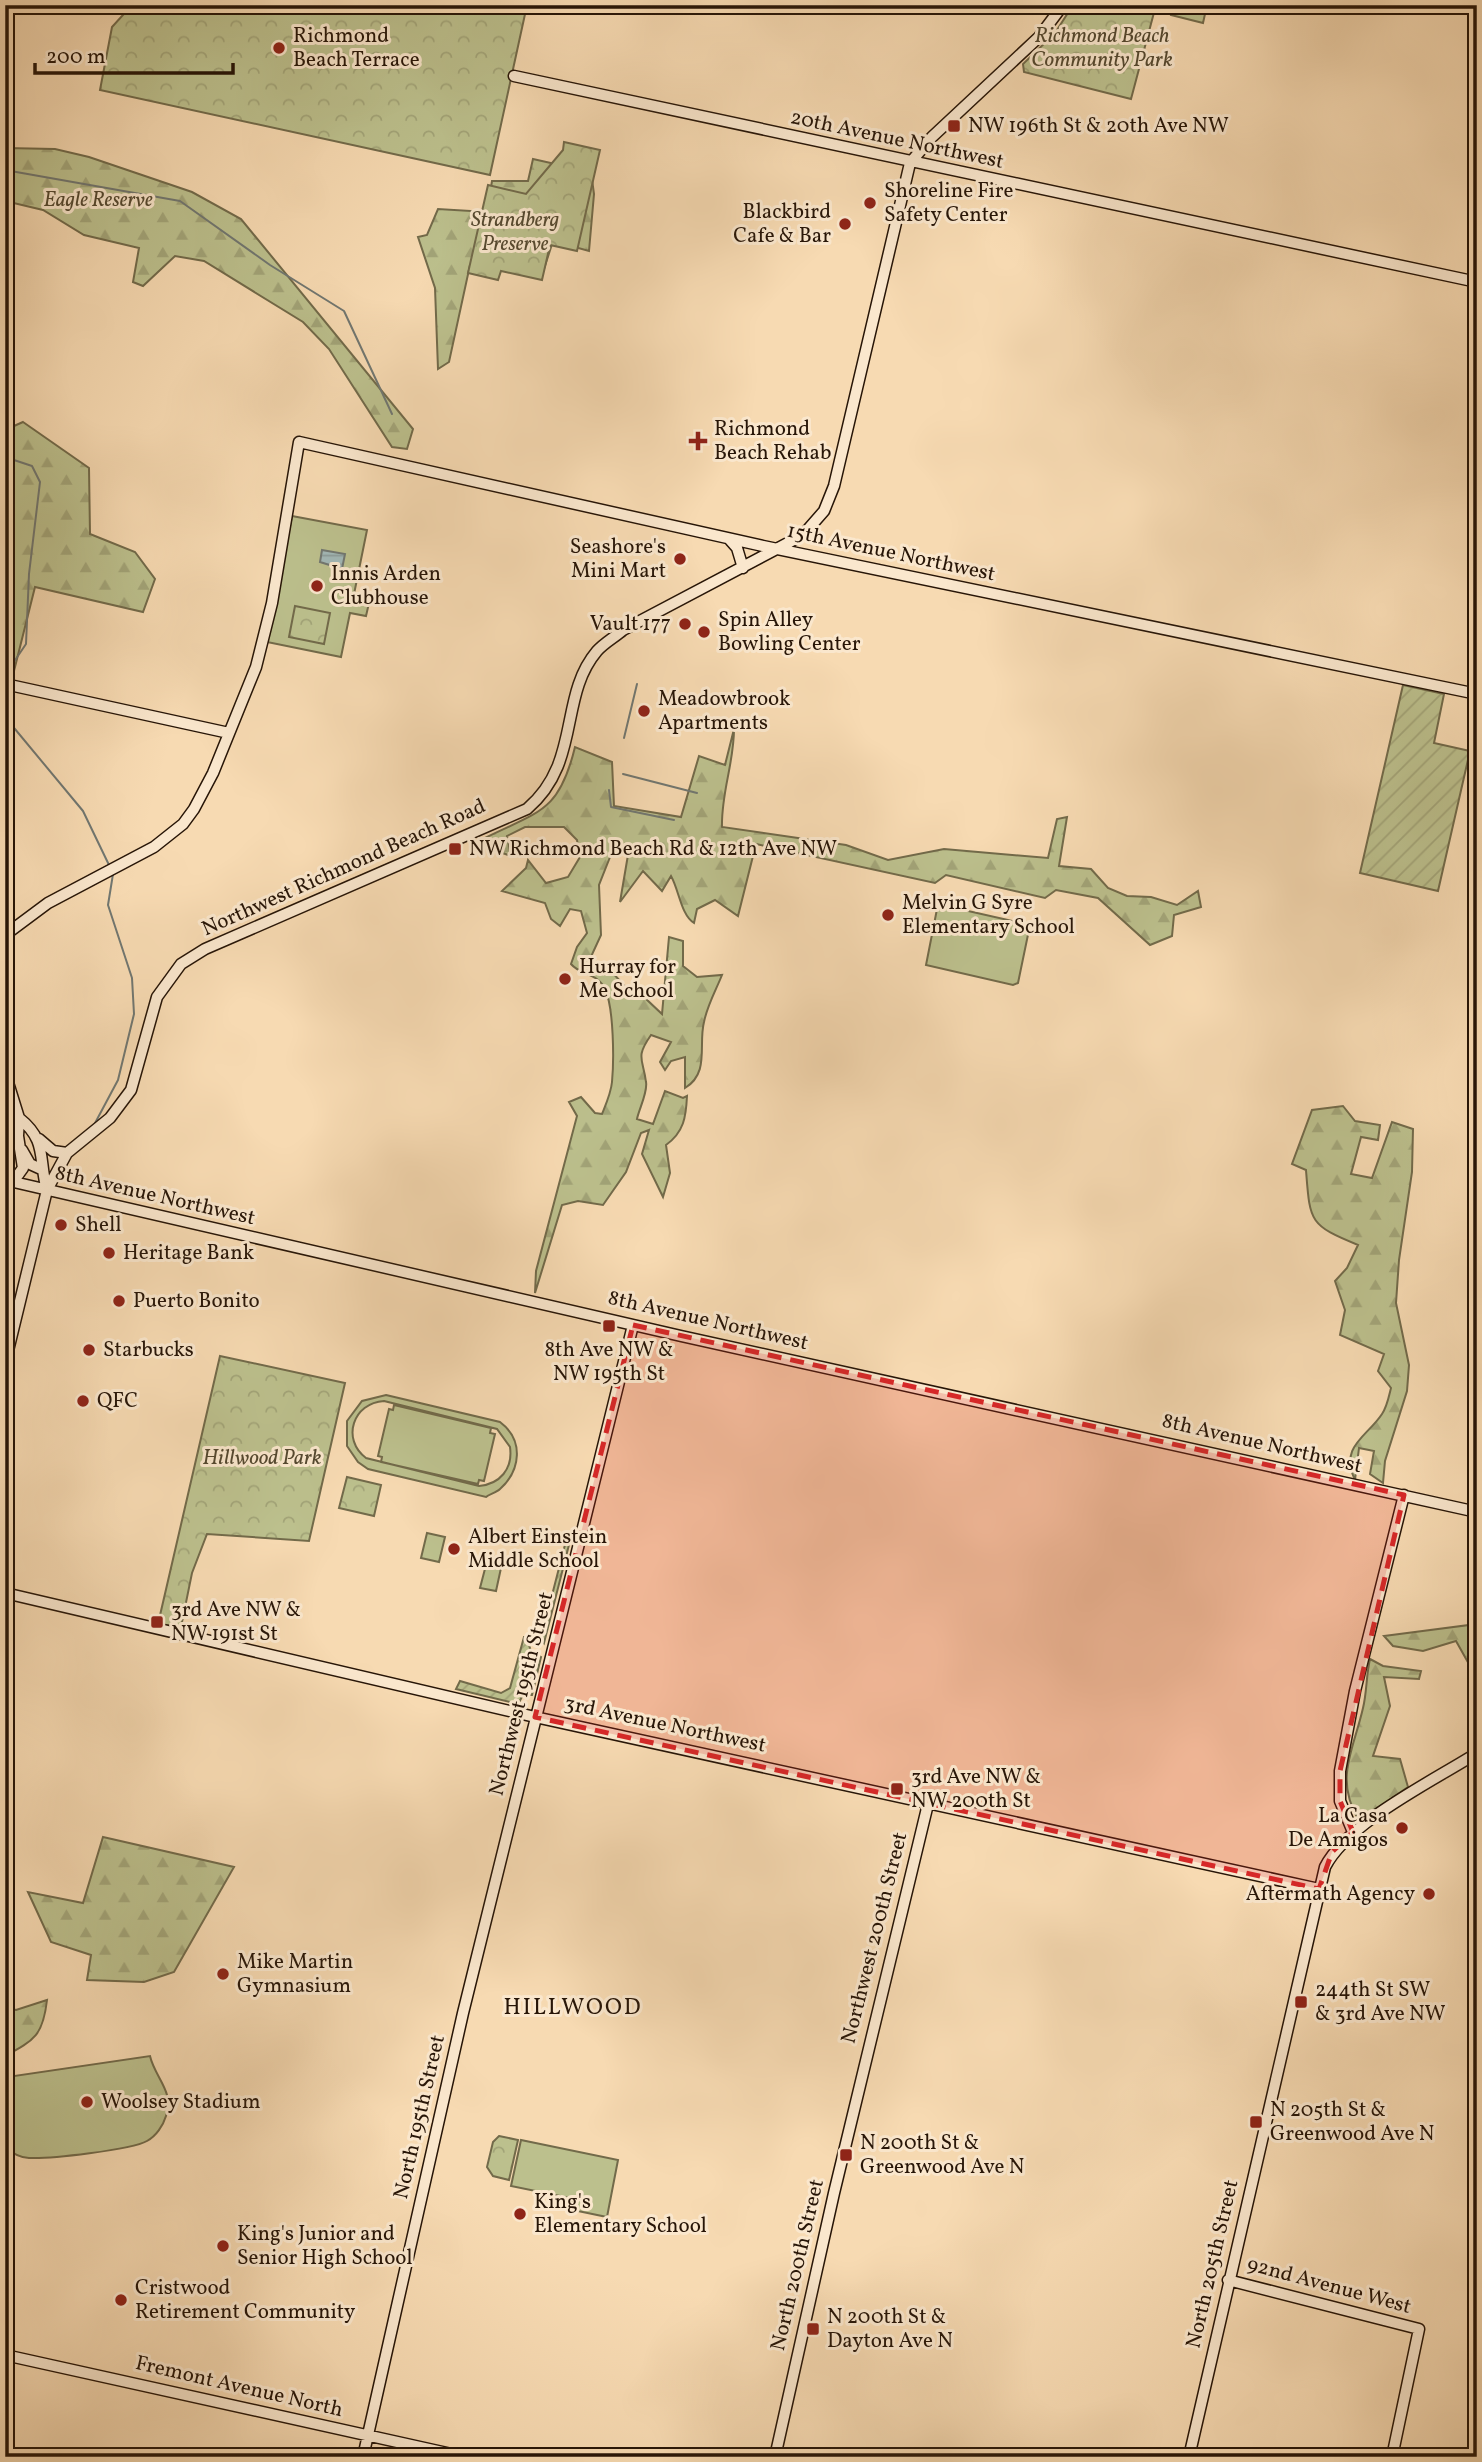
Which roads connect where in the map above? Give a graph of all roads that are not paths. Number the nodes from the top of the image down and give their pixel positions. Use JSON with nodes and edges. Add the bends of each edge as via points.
{"nodes":[{"id":1,"x":1063,"y":5,"type":"edge"},
{"id":2,"x":514,"y":76,"type":"dead end"},
{"id":3,"x":910,"y":163,"type":"junction"},
{"id":4,"x":1477,"y":282,"type":"edge"},
{"id":5,"x":803,"y":535,"type":"junction"},
{"id":6,"x":729,"y":539,"type":"junction"},
{"id":7,"x":778,"y":549,"type":"junction"},
{"id":8,"x":819,"y":557,"type":"junction"},
{"id":9,"x":743,"y":568,"type":"junction"},
{"id":10,"x":5,"y":684,"type":"edge"},
{"id":11,"x":1477,"y":694,"type":"edge"},
{"id":12,"x":229,"y":733,"type":"junction"},
{"id":13,"x":5,"y":935,"type":"edge"},
{"id":14,"x":5,"y":1073,"type":"edge"},
{"id":15,"x":19,"y":1118,"type":"junction"},
{"id":16,"x":39,"y":1139,"type":"junction"},
{"id":17,"x":20,"y":1147,"type":"junction"},
{"id":18,"x":67,"y":1153,"type":"junction"},
{"id":19,"x":41,"y":1169,"type":"junction"},
{"id":20,"x":9,"y":1181,"type":"edge"},
{"id":21,"x":47,"y":1190,"type":"junction"},
{"id":22,"x":633,"y":1325,"type":"junction"},
{"id":23,"x":5,"y":1363,"type":"edge"},
{"id":24,"x":1404,"y":1495,"type":"junction"},
{"id":25,"x":1477,"y":1512,"type":"edge"},
{"id":26,"x":5,"y":1593,"type":"edge"},
{"id":27,"x":535,"y":1717,"type":"junction"},
{"id":28,"x":1477,"y":1753,"type":"edge"},
{"id":29,"x":928,"y":1804,"type":"junction"},
{"id":30,"x":1353,"y":1832,"type":"junction"},
{"id":31,"x":1319,"y":1889,"type":"junction"},
{"id":32,"x":490,"y":1910,"type":"joint"},
{"id":33,"x":861,"y":2082,"type":"joint"},
{"id":34,"x":1228,"y":2280,"type":"junction"},
{"id":35,"x":5,"y":2355,"type":"edge"},
{"id":36,"x":368,"y":2435,"type":"junction"},
{"id":37,"x":363,"y":2457,"type":"edge"},
{"id":38,"x":465,"y":2457,"type":"edge"},
{"id":39,"x":775,"y":2457,"type":"edge"},
{"id":40,"x":1189,"y":2457,"type":"edge"},
{"id":41,"x":1392,"y":2457,"type":"edge"}],
"edges":[{"from":1,"to":3,"type":"street","via":[[1039,37]]},
{"from":2,"to":3,"type":"street","name":"20th Avenue Northwest"},
{"from":3,"to":4,"type":"street","name":"20th Avenue Northwest"},
{"from":3,"to":5,"type":"street","name":"Northwest Richmond Beach Road","via":[[834,486],[824,511]]},
{"from":5,"to":7,"type":"street","name":"Northwest Richmond Beach Road"},
{"from":5,"to":8,"type":"street","via":[[810,552]]},
{"from":6,"to":7,"type":"street","name":"15th Avenue Northwest"},
{"from":6,"to":9,"type":"street"},
{"from":6,"to":12,"type":"street","name":"15th Avenue Northwest","via":[[299,442],[269,616],[256,667]]},
{"from":7,"to":8,"type":"street","name":"15th Avenue Northwest"},
{"from":7,"to":9,"type":"street","name":"Northwest Richmond Beach Road"},
{"from":8,"to":11,"type":"street","name":"15th Avenue Northwest"},
{"from":9,"to":18,"type":"street","name":"Northwest Richmond Beach Road","via":[[623,630],[598,649],[580,685],[561,764],[541,797],[527,808],[205,949],[181,964],[157,997],[131,1090],[110,1118]]},
{"from":10,"to":12,"type":"street"},
{"from":12,"to":13,"type":"street","via":[[194,809],[170,836],[48,903]]},
{"from":14,"to":15,"type":"street"},
{"from":15,"to":16,"type":"street"},
{"from":15,"to":17,"type":"street"},
{"from":16,"to":18,"type":"street","via":[[53,1150]]},
{"from":16,"to":19,"type":"street"},
{"from":17,"to":19,"type":"street","via":[[30,1164]]},
{"from":17,"to":20,"type":"street","via":[[23,1168]]},
{"from":18,"to":21,"type":"street","name":"Northwest Richmond Beach Road"},
{"from":19,"to":21,"type":"street"},
{"from":20,"to":21,"type":"street","name":"8th Avenue Northwest"},
{"from":21,"to":22,"type":"street","name":"8th Avenue Northwest"},
{"from":21,"to":23,"type":"street","name":"Northwest Richmond Beach Road"},
{"from":22,"to":24,"type":"street","name":"8th Avenue Northwest"},
{"from":22,"to":27,"type":"street","name":"Northwest 195th Street"},
{"from":24,"to":25,"type":"street","name":"8th Avenue Northwest"},
{"from":24,"to":30,"type":"street","via":[[1340,1771],[1340,1801]]},
{"from":26,"to":27,"type":"street","name":"3rd Avenue Northwest"},
{"from":27,"to":29,"type":"street","name":"3rd Avenue Northwest"},
{"from":27,"to":32,"type":"street","name":"Northwest 195th Street"},
{"from":28,"to":30,"type":"street","name":"North 205th Street"},
{"from":29,"to":31,"type":"street","name":"3rd Avenue Northwest"},
{"from":29,"to":33,"type":"street","name":"Northwest 200th Street"},
{"from":30,"to":31,"type":"street","name":"North 205th Street","via":[[1332,1852]]},
{"from":31,"to":34,"type":"street","name":"North 205th Street"},
{"from":32,"to":36,"type":"street","name":"North 195th Street"},
{"from":33,"to":39,"type":"street","name":"North 200th Street"},
{"from":34,"to":40,"type":"street","name":"North 205th Street"},
{"from":34,"to":41,"type":"street","name":"92nd Avenue West","via":[[1419,2329]]},
{"from":35,"to":36,"type":"street","name":"Fremont Avenue North"},
{"from":36,"to":37,"type":"street","name":"North 195th Street"},
{"from":36,"to":38,"type":"street","name":"Fremont Avenue North"}]}
